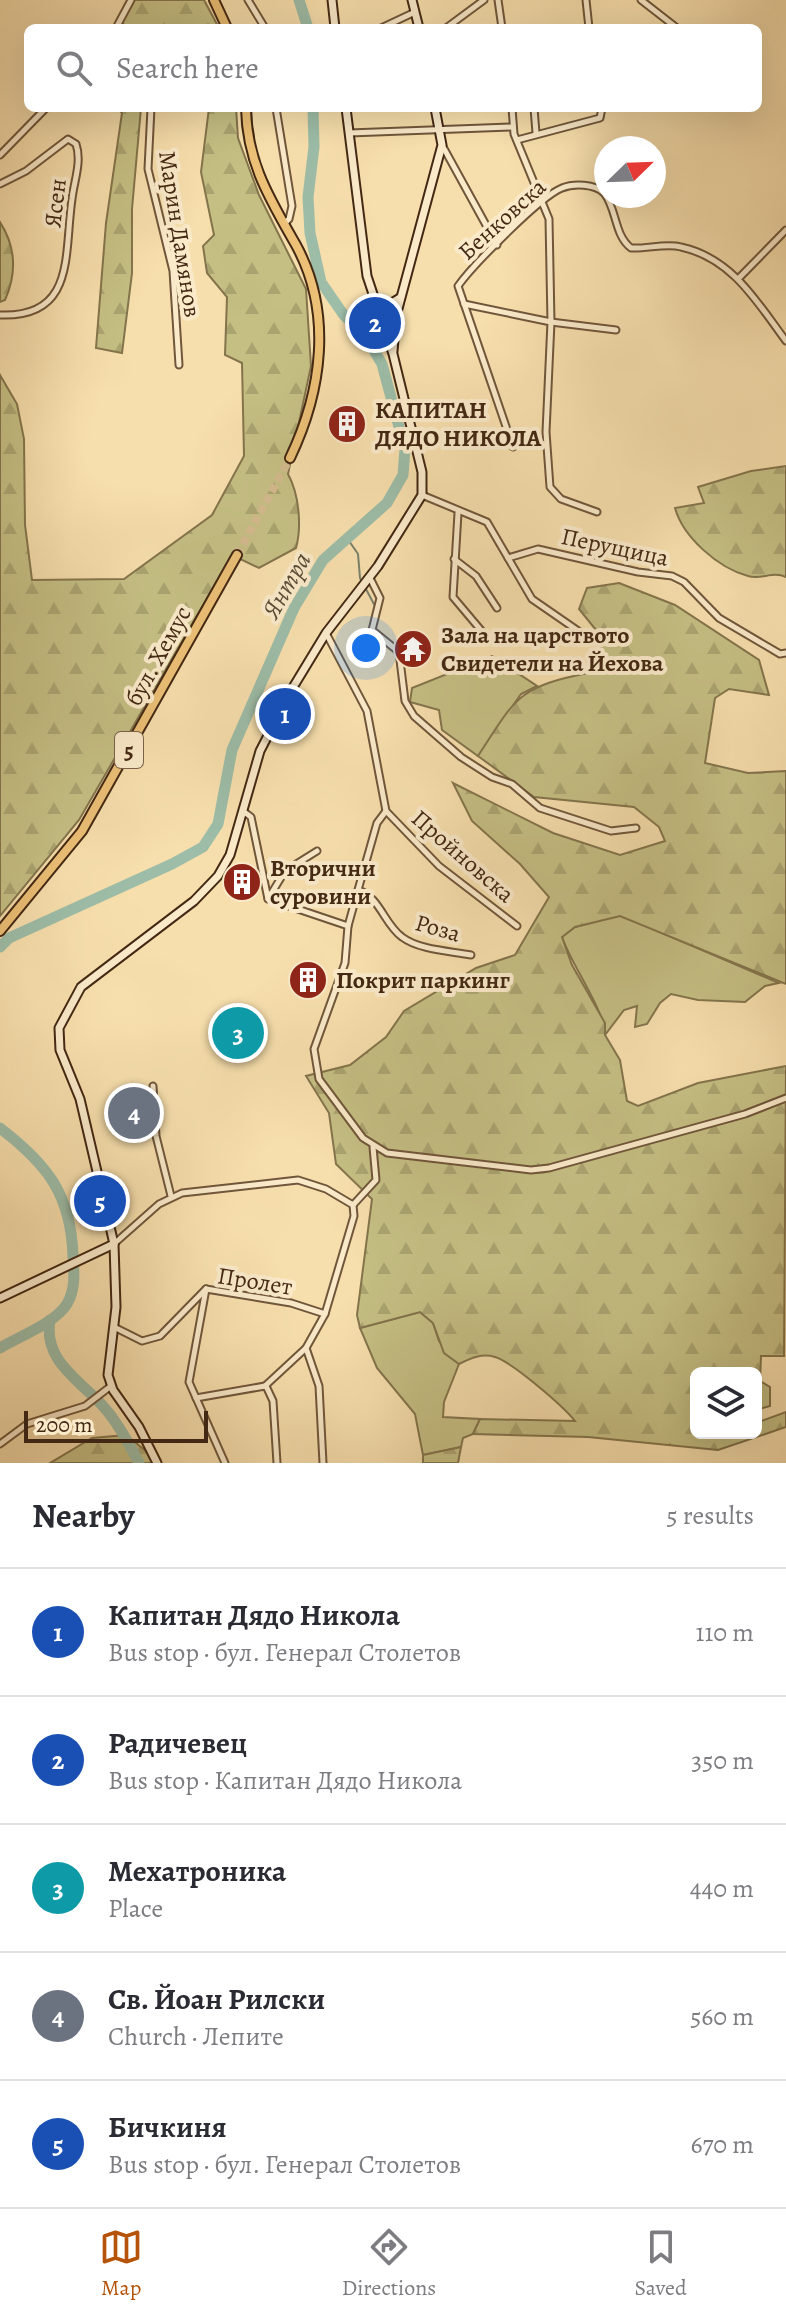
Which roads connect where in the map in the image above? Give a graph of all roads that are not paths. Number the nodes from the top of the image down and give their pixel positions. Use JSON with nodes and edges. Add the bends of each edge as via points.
{"nodes":[{"id":1,"x":131,"y":0,"type":"edge"},
{"id":2,"x":214,"y":0,"type":"edge"},
{"id":3,"x":248,"y":0,"type":"edge"},
{"id":4,"x":332,"y":0,"type":"edge"},
{"id":5,"x":412,"y":0,"type":"edge"},
{"id":6,"x":484,"y":0,"type":"edge"},
{"id":7,"x":498,"y":0,"type":"edge"},
{"id":8,"x":586,"y":0,"type":"edge"},
{"id":9,"x":641,"y":0,"type":"edge"},
{"id":10,"x":415,"y":12,"type":"junction"},
{"id":11,"x":118,"y":24,"type":"edge"},
{"id":12,"x":225,"y":24,"type":"edge"},
{"id":13,"x":263,"y":24,"type":"edge"},
{"id":14,"x":335,"y":24,"type":"edge"},
{"id":15,"x":390,"y":24,"type":"edge"},
{"id":16,"x":418,"y":24,"type":"edge"},
{"id":17,"x":451,"y":24,"type":"edge"},
{"id":18,"x":501,"y":24,"type":"edge"},
{"id":19,"x":589,"y":24,"type":"edge"},
{"id":20,"x":672,"y":24,"type":"edge"},
{"id":21,"x":42,"y":112,"type":"edge"},
{"id":22,"x":151,"y":112,"type":"edge"},
{"id":23,"x":246,"y":112,"type":"edge"},
{"id":24,"x":277,"y":112,"type":"edge"},
{"id":25,"x":346,"y":112,"type":"edge"},
{"id":26,"x":436,"y":112,"type":"edge"},
{"id":27,"x":512,"y":112,"type":"edge"},
{"id":28,"x":534,"y":112,"type":"edge"},
{"id":29,"x":602,"y":112,"type":"edge"},
{"id":30,"x":512,"y":127,"type":"junction"},
{"id":31,"x":440,"y":130,"type":"junction"},
{"id":32,"x":349,"y":133,"type":"junction"},
{"id":33,"x":536,"y":133,"type":"junction"},
{"id":34,"x":517,"y":140,"type":"junction"},
{"id":35,"x":442,"y":145,"type":"junction"},
{"id":36,"x":0,"y":155,"type":"edge"},
{"id":37,"x":0,"y":184,"type":"edge"},
{"id":38,"x":544,"y":202,"type":"junction"},
{"id":39,"x":283,"y":224,"type":"junction"},
{"id":40,"x":786,"y":230,"type":"edge"},
{"id":41,"x":497,"y":245,"type":"junction"},
{"id":42,"x":739,"y":278,"type":"junction"},
{"id":43,"x":372,"y":297,"type":"junction"},
{"id":44,"x":400,"y":298,"type":"junction"},
{"id":45,"x":463,"y":303,"type":"junction"},
{"id":46,"x":0,"y":315,"type":"edge"},
{"id":47,"x":551,"y":322,"type":"junction"},
{"id":48,"x":616,"y":330,"type":"dead end"},
{"id":49,"x":786,"y":341,"type":"edge"},
{"id":50,"x":393,"y":354,"type":"junction"},
{"id":51,"x":179,"y":365,"type":"dead end"},
{"id":52,"x":513,"y":447,"type":"dead end"},
{"id":53,"x":290,"y":458,"type":"tunnel mouth"},
{"id":54,"x":422,"y":495,"type":"junction"},
{"id":55,"x":597,"y":512,"type":"dead end"},
{"id":56,"x":458,"y":513,"type":"junction"},
{"id":57,"x":237,"y":555,"type":"tunnel mouth"},
{"id":58,"x":508,"y":558,"type":"junction"},
{"id":59,"x":454,"y":559,"type":"junction"},
{"id":60,"x":366,"y":583,"type":"junction"},
{"id":61,"x":497,"y":608,"type":"dead end"},
{"id":62,"x":326,"y":633,"type":"junction"},
{"id":63,"x":485,"y":635,"type":"dead end"},
{"id":64,"x":587,"y":637,"type":"dead end"},
{"id":65,"x":786,"y":653,"type":"edge"},
{"id":66,"x":242,"y":810,"type":"junction"},
{"id":67,"x":386,"y":811,"type":"junction"},
{"id":68,"x":636,"y":828,"type":"dead end"},
{"id":69,"x":317,"y":851,"type":"dead end"},
{"id":70,"x":358,"y":890,"type":"junction"},
{"id":71,"x":268,"y":899,"type":"junction"},
{"id":72,"x":348,"y":926,"type":"junction"},
{"id":73,"x":517,"y":926,"type":"dead end"},
{"id":74,"x":0,"y":931,"type":"edge"},
{"id":75,"x":471,"y":955,"type":"dead end"},
{"id":76,"x":153,"y":1086,"type":"dead end"},
{"id":77,"x":786,"y":1098,"type":"edge"},
{"id":78,"x":373,"y":1147,"type":"junction"},
{"id":79,"x":171,"y":1196,"type":"junction"},
{"id":80,"x":353,"y":1205,"type":"junction"},
{"id":81,"x":114,"y":1244,"type":"junction"},
{"id":82,"x":206,"y":1289,"type":"junction"},
{"id":83,"x":0,"y":1298,"type":"edge"},
{"id":84,"x":325,"y":1314,"type":"junction"},
{"id":85,"x":114,"y":1327,"type":"junction"},
{"id":86,"x":306,"y":1348,"type":"junction"},
{"id":87,"x":265,"y":1386,"type":"junction"},
{"id":88,"x":108,"y":1388,"type":"junction"},
{"id":89,"x":196,"y":1398,"type":"junction"},
{"id":90,"x":0,"y":1444,"type":"edge"},
{"id":91,"x":157,"y":1463,"type":"edge"},
{"id":92,"x":225,"y":1463,"type":"edge"},
{"id":93,"x":277,"y":1463,"type":"edge"},
{"id":94,"x":323,"y":1463,"type":"edge"}],
"edges":[{"from":1,"to":11,"type":"street"},
{"from":2,"to":12,"type":"main road"},
{"from":3,"to":13,"type":"street"},
{"from":4,"to":14,"type":"street"},
{"from":5,"to":10,"type":"street"},
{"from":6,"to":17,"type":"street"},
{"from":7,"to":18,"type":"street"},
{"from":8,"to":19,"type":"street"},
{"from":9,"to":20,"type":"street"},
{"from":10,"to":15,"type":"street"},
{"from":10,"to":16,"type":"street"},
{"from":21,"to":36,"type":"street"},
{"from":22,"to":51,"type":"street","name":"Марин Дамянов","via":[[148,169],[173,271]]},
{"from":23,"to":39,"type":"main road","via":[[252,160]]},
{"from":24,"to":39,"type":"street","via":[[292,206]]},
{"from":25,"to":32,"type":"street"},
{"from":26,"to":31,"type":"street"},
{"from":27,"to":30,"type":"street"},
{"from":28,"to":33,"type":"street"},
{"from":29,"to":33,"type":"street","via":[[602,117]]},
{"from":30,"to":31,"type":"street"},
{"from":30,"to":34,"type":"street"},
{"from":31,"to":32,"type":"street"},
{"from":31,"to":35,"type":"street"},
{"from":32,"to":43,"type":"street"},
{"from":33,"to":34,"type":"street"},
{"from":34,"to":38,"type":"street"},
{"from":35,"to":41,"type":"street"},
{"from":35,"to":44,"type":"street"},
{"from":37,"to":46,"type":"street","name":"Ясен","via":[[35,165],[61,141],[76,144],[68,255],[54,297],[27,314]]},
{"from":38,"to":41,"type":"street","name":"Бенковска"},
{"from":38,"to":42,"type":"street","name":"Бенковска","via":[[562,188],[594,187],[606,196],[628,246],[683,247],[715,260]]},
{"from":38,"to":47,"type":"street"},
{"from":39,"to":53,"type":"main road","via":[[309,273],[320,325],[310,410]]},
{"from":40,"to":42,"type":"street"},
{"from":41,"to":45,"type":"street","name":"Бенковска","via":[[458,286]]},
{"from":42,"to":49,"type":"street","name":"Бенковска"},
{"from":43,"to":44,"type":"street","via":[[385,304]]},
{"from":43,"to":50,"type":"street"},
{"from":44,"to":50,"type":"street"},
{"from":45,"to":47,"type":"street"},
{"from":45,"to":52,"type":"street"},
{"from":47,"to":48,"type":"street"},
{"from":47,"to":55,"type":"street","via":[[546,432],[550,487],[561,499]]},
{"from":50,"to":54,"type":"street","via":[[422,472]]},
{"from":54,"to":56,"type":"street"},
{"from":54,"to":60,"type":"street"},
{"from":56,"to":58,"type":"street","via":[[487,522]]},
{"from":56,"to":59,"type":"street"},
{"from":57,"to":74,"type":"main road","name":"бул. Хемус","number":"5","via":[[82,831]]},
{"from":58,"to":64,"type":"street","via":[[539,607]]},
{"from":58,"to":65,"type":"street","name":"Перущица","via":[[538,549],[672,576],[719,618]]},
{"from":59,"to":61,"type":"street","via":[[476,576]]},
{"from":59,"to":63,"type":"street","via":[[453,597]]},
{"from":60,"to":62,"type":"street"},
{"from":60,"to":68,"type":"street","via":[[380,598],[372,630],[399,652],[405,701],[414,716],[461,757],[512,784],[540,808],[611,831]]},
{"from":62,"to":66,"type":"street","via":[[266,738]]},
{"from":62,"to":67,"type":"street","name":"Пройновска","via":[[367,711]]},
{"from":66,"to":71,"type":"street","via":[[251,817]]},
{"from":66,"to":81,"type":"street","via":[[230,855],[211,885],[100,970],[81,987],[61,1018],[60,1050],[80,1099]]},
{"from":67,"to":70,"type":"street","via":[[377,823]]},
{"from":67,"to":73,"type":"street","name":"Пройновска","via":[[439,866]]},
{"from":69,"to":71,"type":"street","via":[[285,871]]},
{"from":70,"to":72,"type":"street"},
{"from":70,"to":75,"type":"street","name":"Роза","via":[[368,893],[399,935]]},
{"from":71,"to":72,"type":"street"},
{"from":72,"to":78,"type":"street","via":[[345,963],[313,1057],[319,1079]]},
{"from":76,"to":79,"type":"street","via":[[156,1136]]},
{"from":77,"to":78,"type":"street","via":[[549,1168],[400,1155]]},
{"from":78,"to":80,"type":"street","via":[[376,1180]]},
{"from":79,"to":80,"type":"street","via":[[298,1180]]},
{"from":79,"to":81,"type":"street"},
{"from":80,"to":84,"type":"street"},
{"from":81,"to":83,"type":"street"},
{"from":81,"to":85,"type":"street"},
{"from":82,"to":84,"type":"street","name":"Пролет"},
{"from":82,"to":85,"type":"street","name":"Пролет","via":[[160,1336],[142,1341]]},
{"from":82,"to":89,"type":"street","via":[[190,1376]]},
{"from":84,"to":86,"type":"street"},
{"from":85,"to":88,"type":"street"},
{"from":86,"to":87,"type":"street"},
{"from":86,"to":94,"type":"street","via":[[319,1386]]},
{"from":87,"to":89,"type":"street"},
{"from":87,"to":93,"type":"street","via":[[273,1401]]},
{"from":88,"to":90,"type":"street","via":[[71,1413],[27,1424]]},
{"from":88,"to":91,"type":"street","via":[[139,1427]]},
{"from":89,"to":92,"type":"street"}]}
